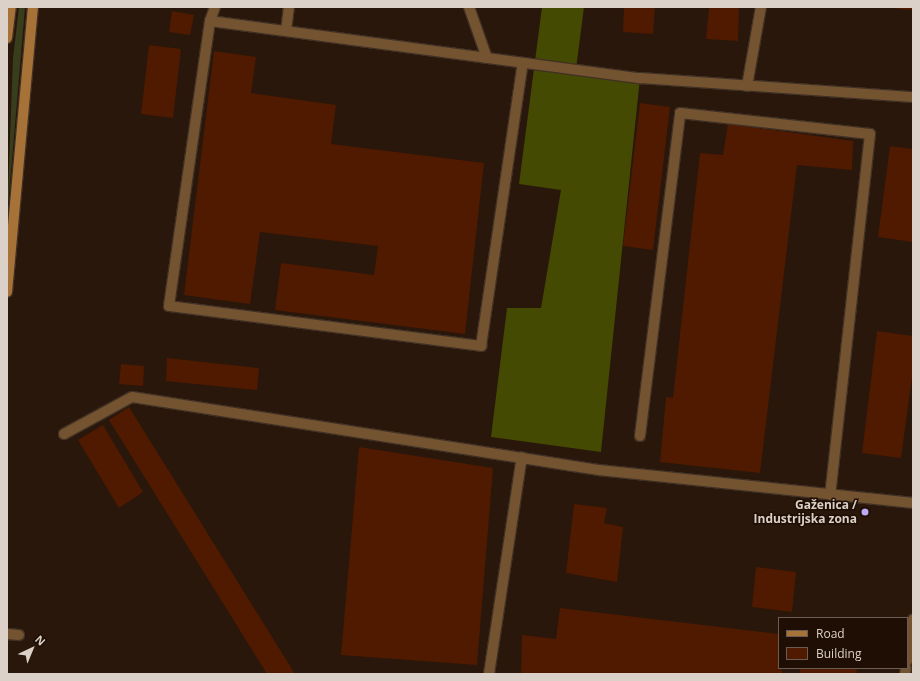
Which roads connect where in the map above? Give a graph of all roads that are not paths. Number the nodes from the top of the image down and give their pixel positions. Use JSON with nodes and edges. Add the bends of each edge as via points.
{"nodes":[{"id":1,"x":11,"y":7,"type":"edge"},
{"id":2,"x":33,"y":7,"type":"edge"},
{"id":3,"x":215,"y":7,"type":"edge"},
{"id":4,"x":289,"y":7,"type":"edge"},
{"id":5,"x":469,"y":7,"type":"edge"},
{"id":6,"x":761,"y":7,"type":"edge"},
{"id":7,"x":210,"y":21,"type":"junction"},
{"id":8,"x":8,"y":22,"type":"edge"},
{"id":9,"x":286,"y":31,"type":"junction"},
{"id":10,"x":7,"y":38,"type":"edge"},
{"id":11,"x":487,"y":58,"type":"junction"},
{"id":12,"x":523,"y":63,"type":"junction"},
{"id":13,"x":747,"y":86,"type":"junction"},
{"id":14,"x":913,"y":97,"type":"edge"},
{"id":15,"x":7,"y":292,"type":"edge"},
{"id":16,"x":64,"y":434,"type":"dead end"},
{"id":17,"x":640,"y":436,"type":"dead end"},
{"id":18,"x":522,"y":457,"type":"junction"},
{"id":19,"x":830,"y":495,"type":"junction"},
{"id":20,"x":913,"y":504,"type":"edge"},
{"id":21,"x":913,"y":619,"type":"edge"},
{"id":22,"x":7,"y":634,"type":"edge"},
{"id":23,"x":19,"y":635,"type":"dead end"},
{"id":24,"x":908,"y":654,"type":"edge"},
{"id":25,"x":489,"y":674,"type":"edge"}],
"edges":[{"from":1,"to":8,"type":"main road"},
{"from":2,"to":15,"type":"main road"},
{"from":3,"to":7,"type":"street"},
{"from":4,"to":9,"type":"street"},
{"from":5,"to":11,"type":"street"},
{"from":6,"to":13,"type":"street"},
{"from":7,"to":9,"type":"street"},
{"from":7,"to":12,"type":"street","via":[[169,306],[481,346]]},
{"from":8,"to":10,"type":"main road"},
{"from":9,"to":11,"type":"street"},
{"from":11,"to":12,"type":"street"},
{"from":12,"to":13,"type":"street","via":[[640,78]]},
{"from":13,"to":14,"type":"street"},
{"from":16,"to":18,"type":"street","via":[[132,396]]},
{"from":17,"to":19,"type":"street","via":[[680,113],[870,134]]},
{"from":18,"to":19,"type":"street","via":[[600,470]]},
{"from":18,"to":25,"type":"street"},
{"from":19,"to":20,"type":"street"},
{"from":21,"to":24,"type":"street"},
{"from":22,"to":23,"type":"street"}]}
